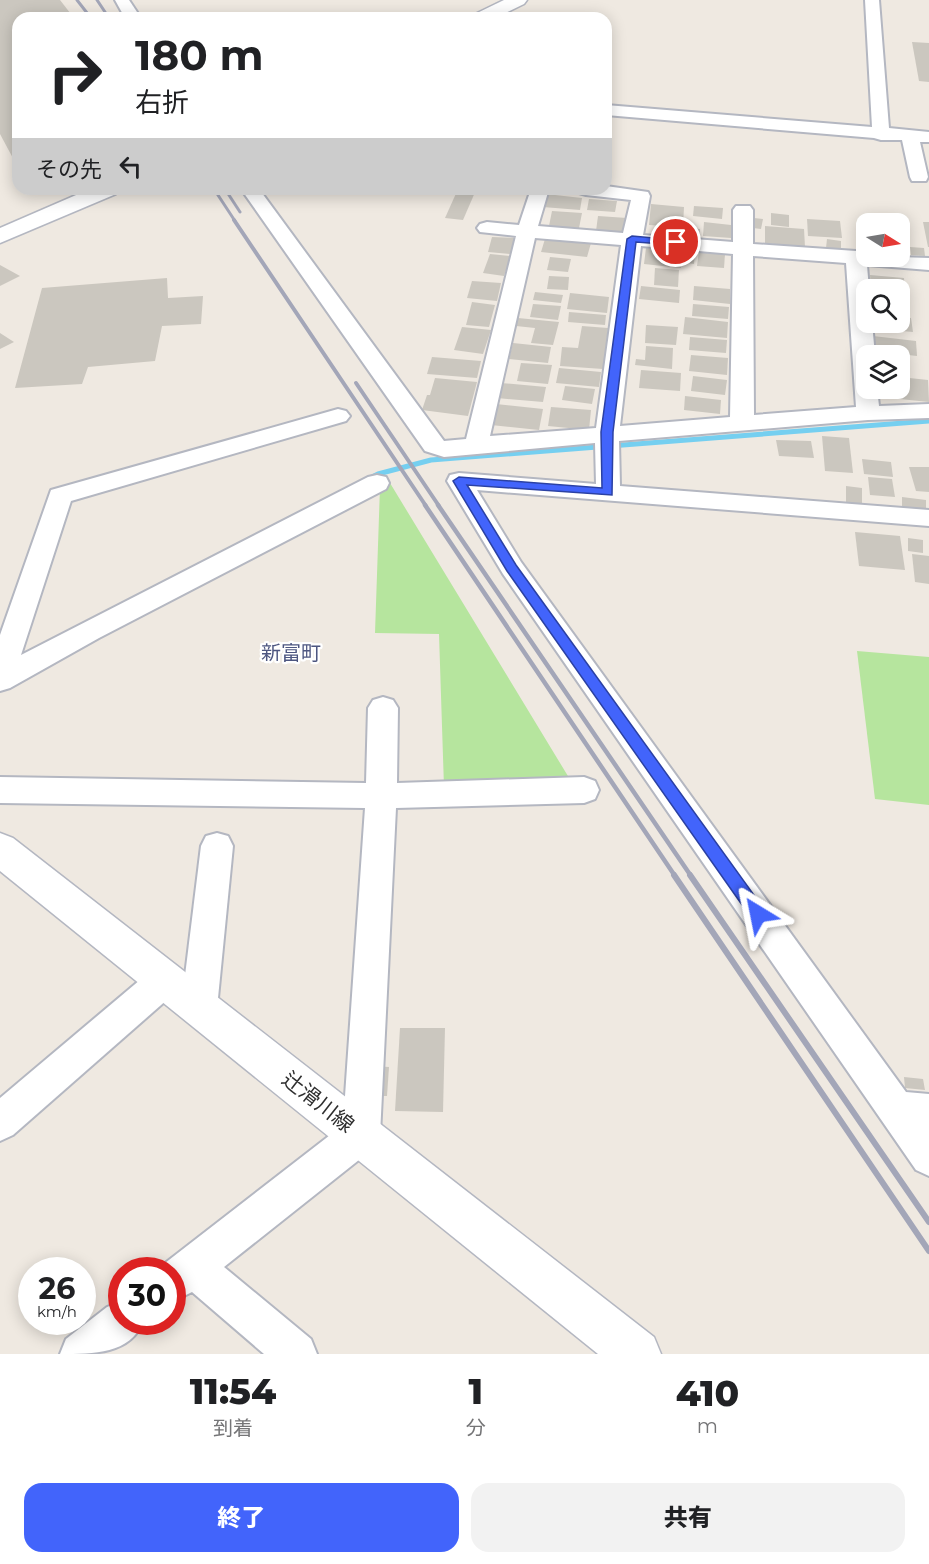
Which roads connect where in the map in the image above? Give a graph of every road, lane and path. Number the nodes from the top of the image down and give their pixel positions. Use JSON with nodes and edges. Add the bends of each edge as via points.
{"nodes":[{"id":1,"x":518,"y":0,"type":"edge"},
{"id":2,"x":872,"y":0,"type":"edge"},
{"id":3,"x":493,"y":12,"type":"edge"},
{"id":4,"x":612,"y":111,"type":"edge"},
{"id":5,"x":881,"y":135,"type":"junction"},
{"id":6,"x":910,"y":136,"type":"junction"},
{"id":7,"x":929,"y":137,"type":"edge"},
{"id":8,"x":919,"y":177,"type":"dead end"},
{"id":9,"x":612,"y":192,"type":"edge"},
{"id":10,"x":94,"y":195,"type":"edge"},
{"id":11,"x":254,"y":195,"type":"edge"},
{"id":12,"x":538,"y":195,"type":"edge"},
{"id":13,"x":743,"y":210,"type":"dead end"},
{"id":14,"x":487,"y":228,"type":"dead end"},
{"id":15,"x":527,"y":231,"type":"junction"},
{"id":16,"x":0,"y":236,"type":"edge"},
{"id":17,"x":632,"y":239,"type":"junction"},
{"id":18,"x":743,"y":247,"type":"junction"},
{"id":19,"x":856,"y":257,"type":"edge"},
{"id":20,"x":910,"y":262,"type":"edge"},
{"id":21,"x":929,"y":264,"type":"edge"},
{"id":22,"x":857,"y":267,"type":"edge"},
{"id":23,"x":929,"y":411,"type":"edge"},
{"id":24,"x":868,"y":413,"type":"junction"},
{"id":25,"x":338,"y":416,"type":"dead end"},
{"id":26,"x":742,"y":422,"type":"junction"},
{"id":27,"x":607,"y":432,"type":"junction"},
{"id":28,"x":476,"y":445,"type":"junction"},
{"id":29,"x":608,"y":493,"type":"junction"},
{"id":30,"x":929,"y":518,"type":"edge"},
{"id":31,"x":8,"y":652,"type":"junction"},
{"id":32,"x":0,"y":679,"type":"edge"},
{"id":33,"x":383,"y":708,"type":"dead end"},
{"id":34,"x":0,"y":790,"type":"edge"},
{"id":35,"x":584,"y":790,"type":"dead end"},
{"id":36,"x":381,"y":796,"type":"junction"},
{"id":37,"x":217,"y":846,"type":"dead end"},
{"id":38,"x":0,"y":849,"type":"edge"},
{"id":39,"x":165,"y":980,"type":"junction"},
{"id":40,"x":199,"y":1008,"type":"junction"},
{"id":41,"x":913,"y":1111,"type":"edge"},
{"id":42,"x":0,"y":1122,"type":"edge"},
{"id":43,"x":361,"y":1136,"type":"junction"},
{"id":44,"x":929,"y":1157,"type":"edge"},
{"id":45,"x":186,"y":1271,"type":"edge"},
{"id":46,"x":186,"y":1277,"type":"edge"},
{"id":47,"x":108,"y":1333,"type":"edge"},
{"id":48,"x":81,"y":1354,"type":"edge"},
{"id":49,"x":296,"y":1354,"type":"edge"},
{"id":50,"x":638,"y":1354,"type":"edge"}],
"edges":[{"from":1,"to":3,"type":"main road"},
{"from":2,"to":5,"type":"street"},
{"from":4,"to":5,"type":"street"},
{"from":5,"to":6,"type":"street"},
{"from":6,"to":7,"type":"street"},
{"from":6,"to":8,"type":"street"},
{"from":9,"to":17,"type":"street","via":[[641,196]]},
{"from":10,"to":16,"type":"main road"},
{"from":11,"to":28,"type":"street","via":[[433,446],[444,449]]},
{"from":12,"to":15,"type":"street"},
{"from":13,"to":18,"type":"street"},
{"from":14,"to":15,"type":"street"},
{"from":15,"to":17,"type":"street"},
{"from":15,"to":28,"type":"street"},
{"from":17,"to":18,"type":"street"},
{"from":17,"to":27,"type":"street"},
{"from":18,"to":19,"type":"street"},
{"from":18,"to":26,"type":"street"},
{"from":20,"to":21,"type":"street"},
{"from":22,"to":24,"type":"street"},
{"from":23,"to":24,"type":"street"},
{"from":24,"to":26,"type":"street"},
{"from":25,"to":31,"type":"street","via":[[60,496]]},
{"from":26,"to":27,"type":"street"},
{"from":27,"to":28,"type":"street"},
{"from":27,"to":29,"type":"street"},
{"from":29,"to":30,"type":"street"},
{"from":29,"to":41,"type":"street","via":[[459,481],[512,568]]},
{"from":31,"to":32,"type":"street"},
{"from":31,"to":32,"type":"street","via":[[375,475]]},
{"from":33,"to":36,"type":"street"},
{"from":34,"to":36,"type":"street"},
{"from":35,"to":36,"type":"street"},
{"from":36,"to":43,"type":"street"},
{"from":37,"to":40,"type":"street"},
{"from":38,"to":39,"type":"main road","name":"辻滑川線"},
{"from":39,"to":40,"type":"main road","name":"辻滑川線"},
{"from":39,"to":42,"type":"street"},
{"from":40,"to":43,"type":"main road","name":"辻滑川線"},
{"from":41,"to":44,"type":"street"},
{"from":43,"to":45,"type":"street"},
{"from":43,"to":50,"type":"main road","name":"辻滑川線"},
{"from":46,"to":49,"type":"street"},
{"from":47,"to":48,"type":"street"}]}
